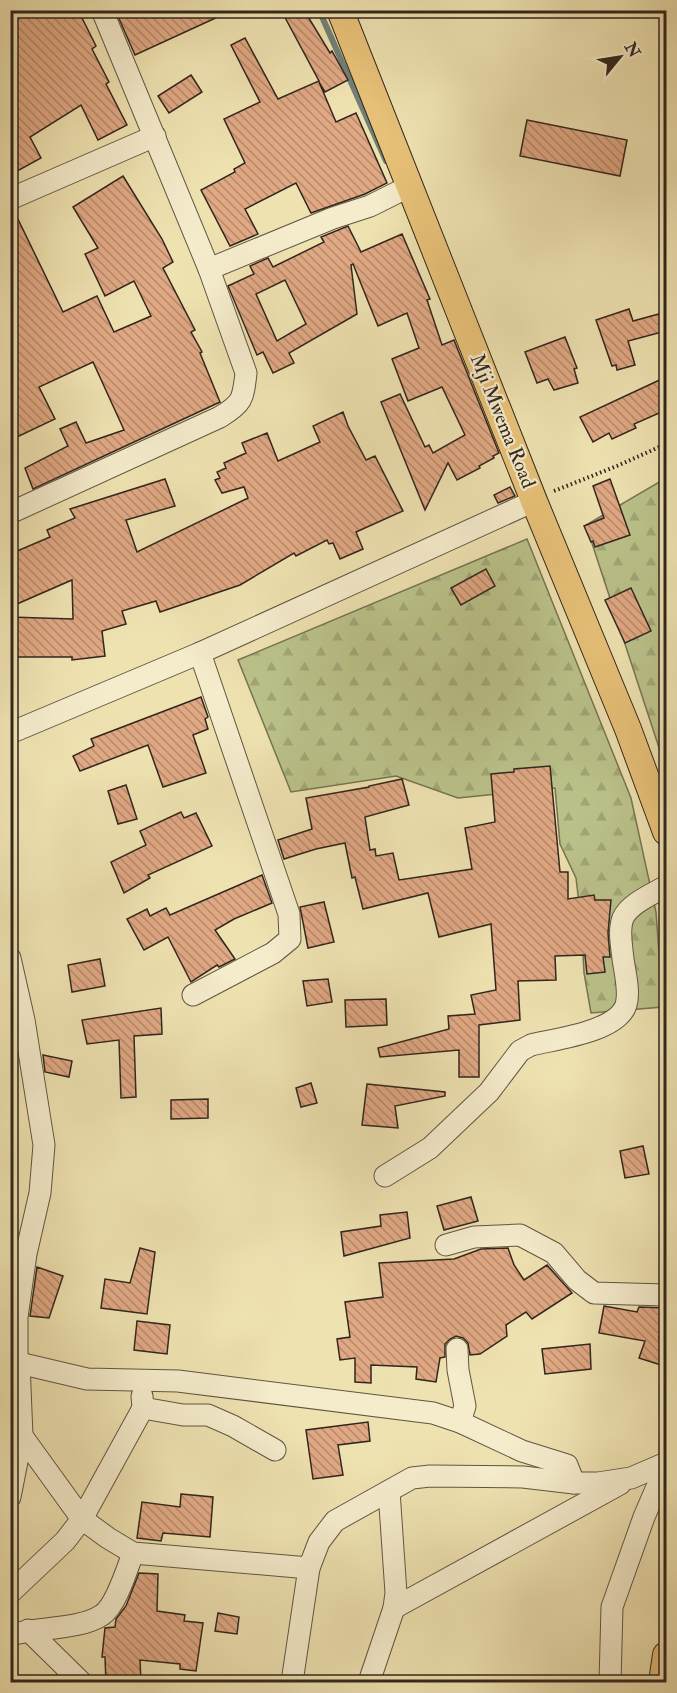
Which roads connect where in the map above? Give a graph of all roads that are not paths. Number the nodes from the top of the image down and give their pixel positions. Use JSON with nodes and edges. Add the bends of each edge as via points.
{"nodes":[{"id":1,"x":102,"y":10,"type":"edge"},
{"id":2,"x":340,"y":10,"type":"edge"},
{"id":3,"x":155,"y":136,"type":"junction"},
{"id":4,"x":411,"y":186,"type":"junction"},
{"id":5,"x":10,"y":199,"type":"edge"},
{"id":6,"x":209,"y":269,"type":"junction"},
{"id":7,"x":534,"y":501,"type":"junction"},
{"id":8,"x":10,"y":513,"type":"edge"},
{"id":9,"x":200,"y":652,"type":"junction"},
{"id":10,"x":10,"y":733,"type":"edge"},
{"id":11,"x":666,"y":832,"type":"edge"},
{"id":12,"x":666,"y":886,"type":"edge"},
{"id":13,"x":10,"y":957,"type":"edge"},
{"id":14,"x":193,"y":995,"type":"dead end"},
{"id":15,"x":385,"y":1176,"type":"dead end"},
{"id":16,"x":446,"y":1245,"type":"dead end"},
{"id":17,"x":666,"y":1295,"type":"edge"},
{"id":18,"x":457,"y":1349,"type":"dead end"},
{"id":19,"x":19,"y":1363,"type":"junction"},
{"id":20,"x":141,"y":1380,"type":"junction"},
{"id":21,"x":143,"y":1408,"type":"junction"},
{"id":22,"x":460,"y":1422,"type":"junction"},
{"id":23,"x":16,"y":1435,"type":"edge"},
{"id":24,"x":275,"y":1450,"type":"dead end"},
{"id":25,"x":666,"y":1464,"type":"edge"},
{"id":26,"x":631,"y":1478,"type":"junction"},
{"id":27,"x":574,"y":1483,"type":"junction"},
{"id":28,"x":389,"y":1491,"type":"junction"},
{"id":29,"x":10,"y":1497,"type":"edge"},
{"id":30,"x":82,"y":1519,"type":"junction"},
{"id":31,"x":133,"y":1552,"type":"junction"},
{"id":32,"x":309,"y":1568,"type":"junction"},
{"id":33,"x":10,"y":1593,"type":"edge"},
{"id":34,"x":393,"y":1608,"type":"junction"},
{"id":35,"x":19,"y":1633,"type":"edge"},
{"id":36,"x":666,"y":1655,"type":"edge"},
{"id":37,"x":81,"y":1683,"type":"edge"},
{"id":38,"x":292,"y":1683,"type":"edge"},
{"id":39,"x":369,"y":1683,"type":"edge"},
{"id":40,"x":610,"y":1683,"type":"edge"},
{"id":41,"x":662,"y":1683,"type":"edge"}],
"edges":[{"from":1,"to":3,"type":"street"},
{"from":2,"to":4,"type":"main road","name":"Mji Mwema Road"},
{"from":3,"to":5,"type":"street"},
{"from":3,"to":6,"type":"street"},
{"from":4,"to":6,"type":"street"},
{"from":4,"to":7,"type":"main road","name":"Mji Mwema Road"},
{"from":6,"to":8,"type":"street","via":[[246,373],[237,406]]},
{"from":7,"to":9,"type":"street"},
{"from":7,"to":11,"type":"main road","name":"Mji Mwema Road"},
{"from":9,"to":10,"type":"street"},
{"from":9,"to":14,"type":"street","via":[[289,914],[290,939],[273,953]]},
{"from":12,"to":15,"type":"street","via":[[639,902],[623,918],[620,931],[627,991],[622,1011],[590,1032],[522,1048],[489,1092],[430,1148]]},
{"from":13,"to":19,"type":"street","via":[[44,1145],[40,1193],[17,1317]]},
{"from":16,"to":17,"type":"street","via":[[474,1237],[520,1235],[554,1253],[594,1293]]},
{"from":18,"to":22,"type":"street","via":[[465,1406]]},
{"from":19,"to":20,"type":"street","via":[[87,1379]]},
{"from":19,"to":23,"type":"street"},
{"from":20,"to":21,"type":"street"},
{"from":20,"to":22,"type":"street","via":[[410,1409]]},
{"from":21,"to":24,"type":"street","via":[[208,1415]]},
{"from":21,"to":30,"type":"street"},
{"from":22,"to":27,"type":"street","via":[[522,1451],[567,1465]]},
{"from":23,"to":29,"type":"street"},
{"from":23,"to":30,"type":"street"},
{"from":25,"to":26,"type":"street"},
{"from":25,"to":40,"type":"street","via":[[612,1607]]},
{"from":26,"to":27,"type":"street"},
{"from":26,"to":34,"type":"street"},
{"from":27,"to":28,"type":"street","via":[[523,1477],[430,1476],[412,1478]]},
{"from":28,"to":32,"type":"street","via":[[336,1521],[319,1542]]},
{"from":28,"to":34,"type":"street","via":[[396,1593]]},
{"from":30,"to":31,"type":"street"},
{"from":30,"to":33,"type":"street","via":[[65,1541]]},
{"from":31,"to":32,"type":"street"},
{"from":31,"to":35,"type":"street","via":[[103,1615],[73,1626]]},
{"from":32,"to":38,"type":"street"},
{"from":34,"to":39,"type":"street"},
{"from":35,"to":37,"type":"street"},
{"from":36,"to":41,"type":"main road"}]}
